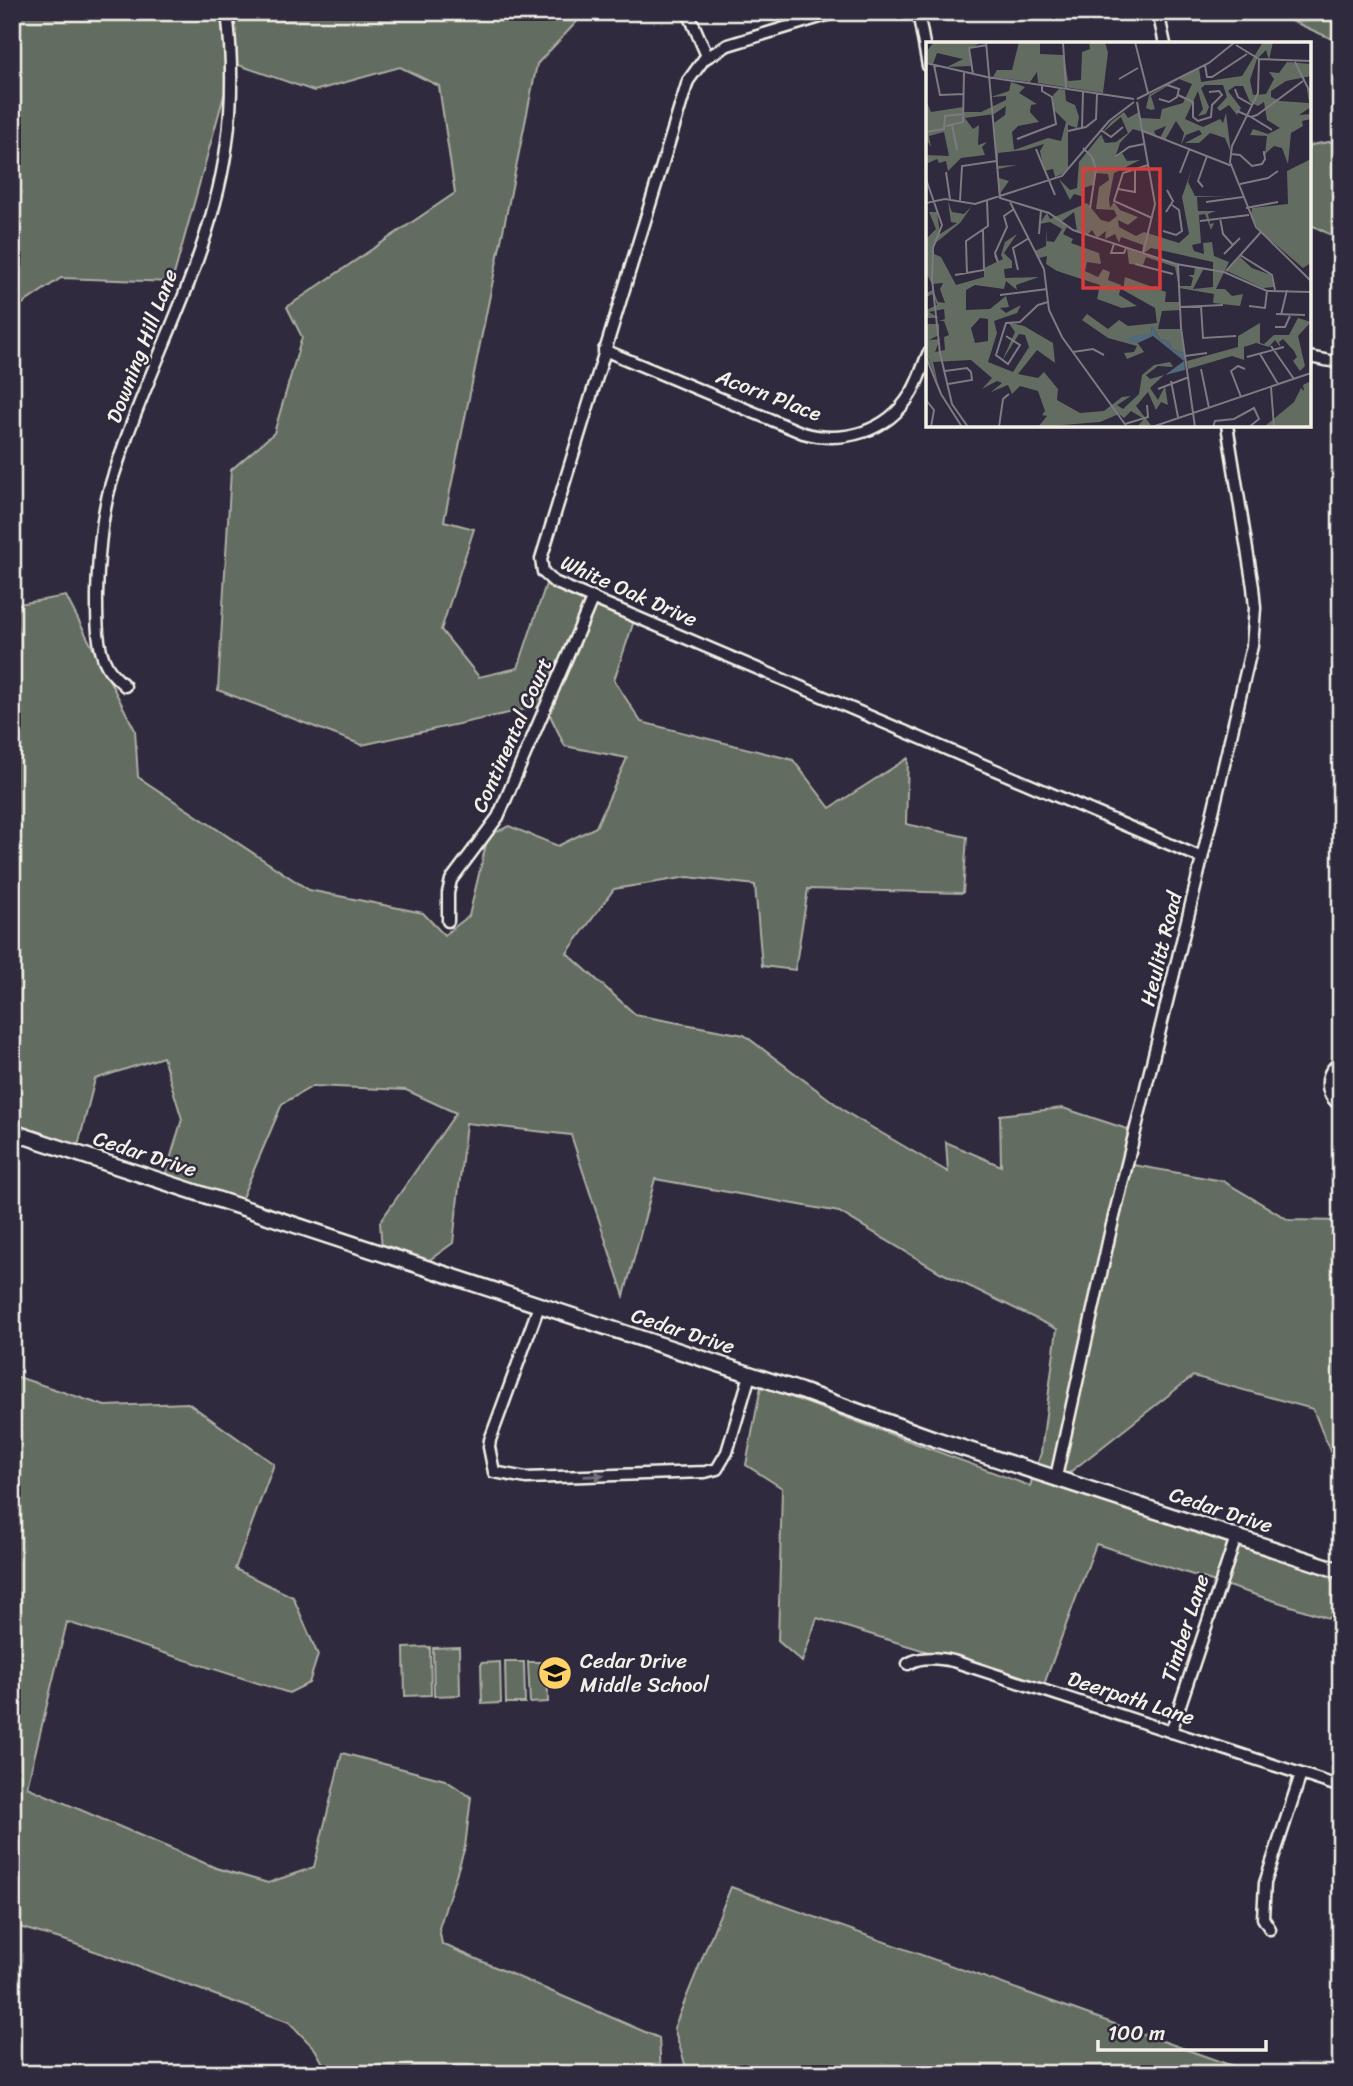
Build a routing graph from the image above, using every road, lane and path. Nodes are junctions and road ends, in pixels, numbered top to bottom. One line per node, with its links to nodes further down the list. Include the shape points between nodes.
1 (227, 12): 15 (street, Downing Hill Lane, via 232,90 215,206 128,433 103,521 97,606 100,642 108,669)
2 (688, 12): 8 (street)
3 (837, 12): 8 (street, via 728,45)
4 (918, 12): 7 (street)
5 (1158, 12): 6 (street)
6 (1165, 42)
7 (926, 55)
8 (707, 56): 9 (street, White Oak Drive, via 681,97)
9 (604, 350): 11 (street, Acorn Place, via 803,433 828,438 867,432 887,420 911,395); 14 (street, White Oak Drive, via 541,559 549,579)
10 (1311, 358): 12 (street)
11 (926, 359)
12 (1341, 363)
13 (1227, 427): 16 (street, Heulitt Road, via 1253,587 1254,625)
14 (593, 597): 16 (street, White Oak Drive); 17 (street, Continental Court, via 498,817 450,884)
15 (125, 686)
16 (1202, 858): 23 (street, Heulitt Road)
17 (448, 921)
18 (1341, 1062): 19 (street, via 1332,1069 1327,1087)
19 (1341, 1106)
20 (12, 1132): 21 (street, Cedar Drive)
21 (540, 1306): 22 (street, Cedar Drive); 22 (street, one-way to 22, via 489,1447 494,1472 526,1478 717,1469 727,1452)
22 (750, 1376): 23 (street, Cedar Drive)
23 (1056, 1477): 24 (street, Cedar Drive)
24 (1236, 1537): 25 (street, Cedar Drive); 27 (street, Timber Lane)
25 (1341, 1571)
26 (908, 1664): 27 (street, Deerpath Lane, via 929,1658 953,1661)
27 (1171, 1732): 28 (street, Deerpath Lane)
28 (1301, 1774): 29 (street, Deerpath Lane); 30 (street, via 1265,1883 1263,1918)
29 (1341, 1787)
30 (1270, 1929)

